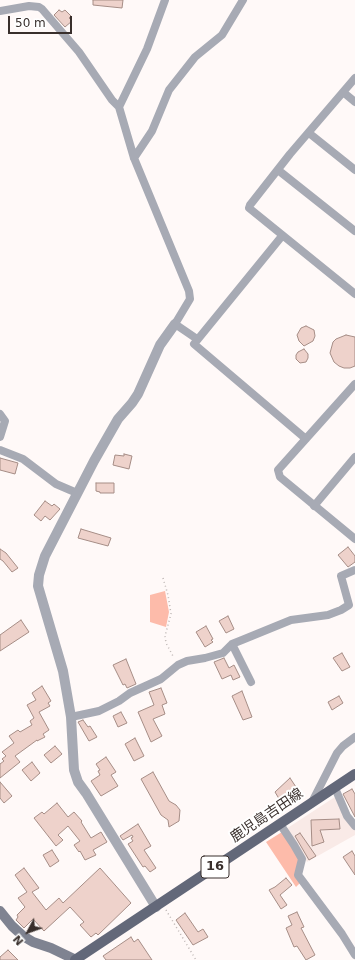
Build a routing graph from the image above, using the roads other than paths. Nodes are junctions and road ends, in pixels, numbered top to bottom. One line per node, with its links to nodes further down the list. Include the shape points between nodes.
1 (165, 0): 7 (street, via 147,49)
2 (243, 0): 9 (street, via 222,35 194,57 169,90 152,131)
3 (0, 11): 7 (street, via 29,6 39,7 79,52)
4 (355, 78): 5 (street)
5 (343, 92): 6 (street); 8 (street)
6 (355, 102)
7 (119, 107): 9 (street)
8 (309, 133): 10 (street); 11 (street)
9 (134, 158): 15 (street, via 189,291 190,299)
10 (278, 170): 12 (street); 13 (street, via 249,208)
11 (355, 170)
12 (355, 231)
13 (282, 236): 14 (street); 16 (street)
14 (355, 294)
15 (175, 324): 16 (street); 23 (street, via 160,345 138,394 118,419)
16 (197, 339): 20 (street, via 194,344)
17 (355, 384): 20 (street)
18 (0, 414): 19 (street, via 5,421)
19 (0, 437)
20 (306, 439): 24 (street, via 278,470 280,477)
21 (0, 450): 23 (street, via 23,459 56,484)
22 (355, 457): 24 (street)
23 (77, 493): 29 (street, via 45,556 38,586 63,671)
24 (314, 506): 25 (street)
25 (355, 538)
26 (355, 570): 27 (street, via 341,576 349,605 345,608 328,615 291,620)
27 (232, 644): 28 (street); 29 (street, via 223,653 178,665 161,679 99,711)
28 (251, 682)
29 (71, 717): 36 (street, via 73,763 78,782)
30 (355, 737): 33 (street, via 337,753)
31 (355, 774): 32 (main road, 鹿児島吉田線 / 16)
32 (335, 788): 33 (main road, 鹿児島吉田線 / 16); 35 (street, via 347,816)
33 (310, 804): 34 (main road, 鹿児島吉田線 / 16)
34 (280, 824): 36 (main road, 鹿児島吉田線 / 16); 38 (street, via 302,859 298,875)
35 (355, 826)
36 (159, 905): 39 (main road, 鹿児島吉田線 / 16)
37 (0, 910): 39 (main road, via 23,936)
38 (355, 955)
39 (75, 960)

